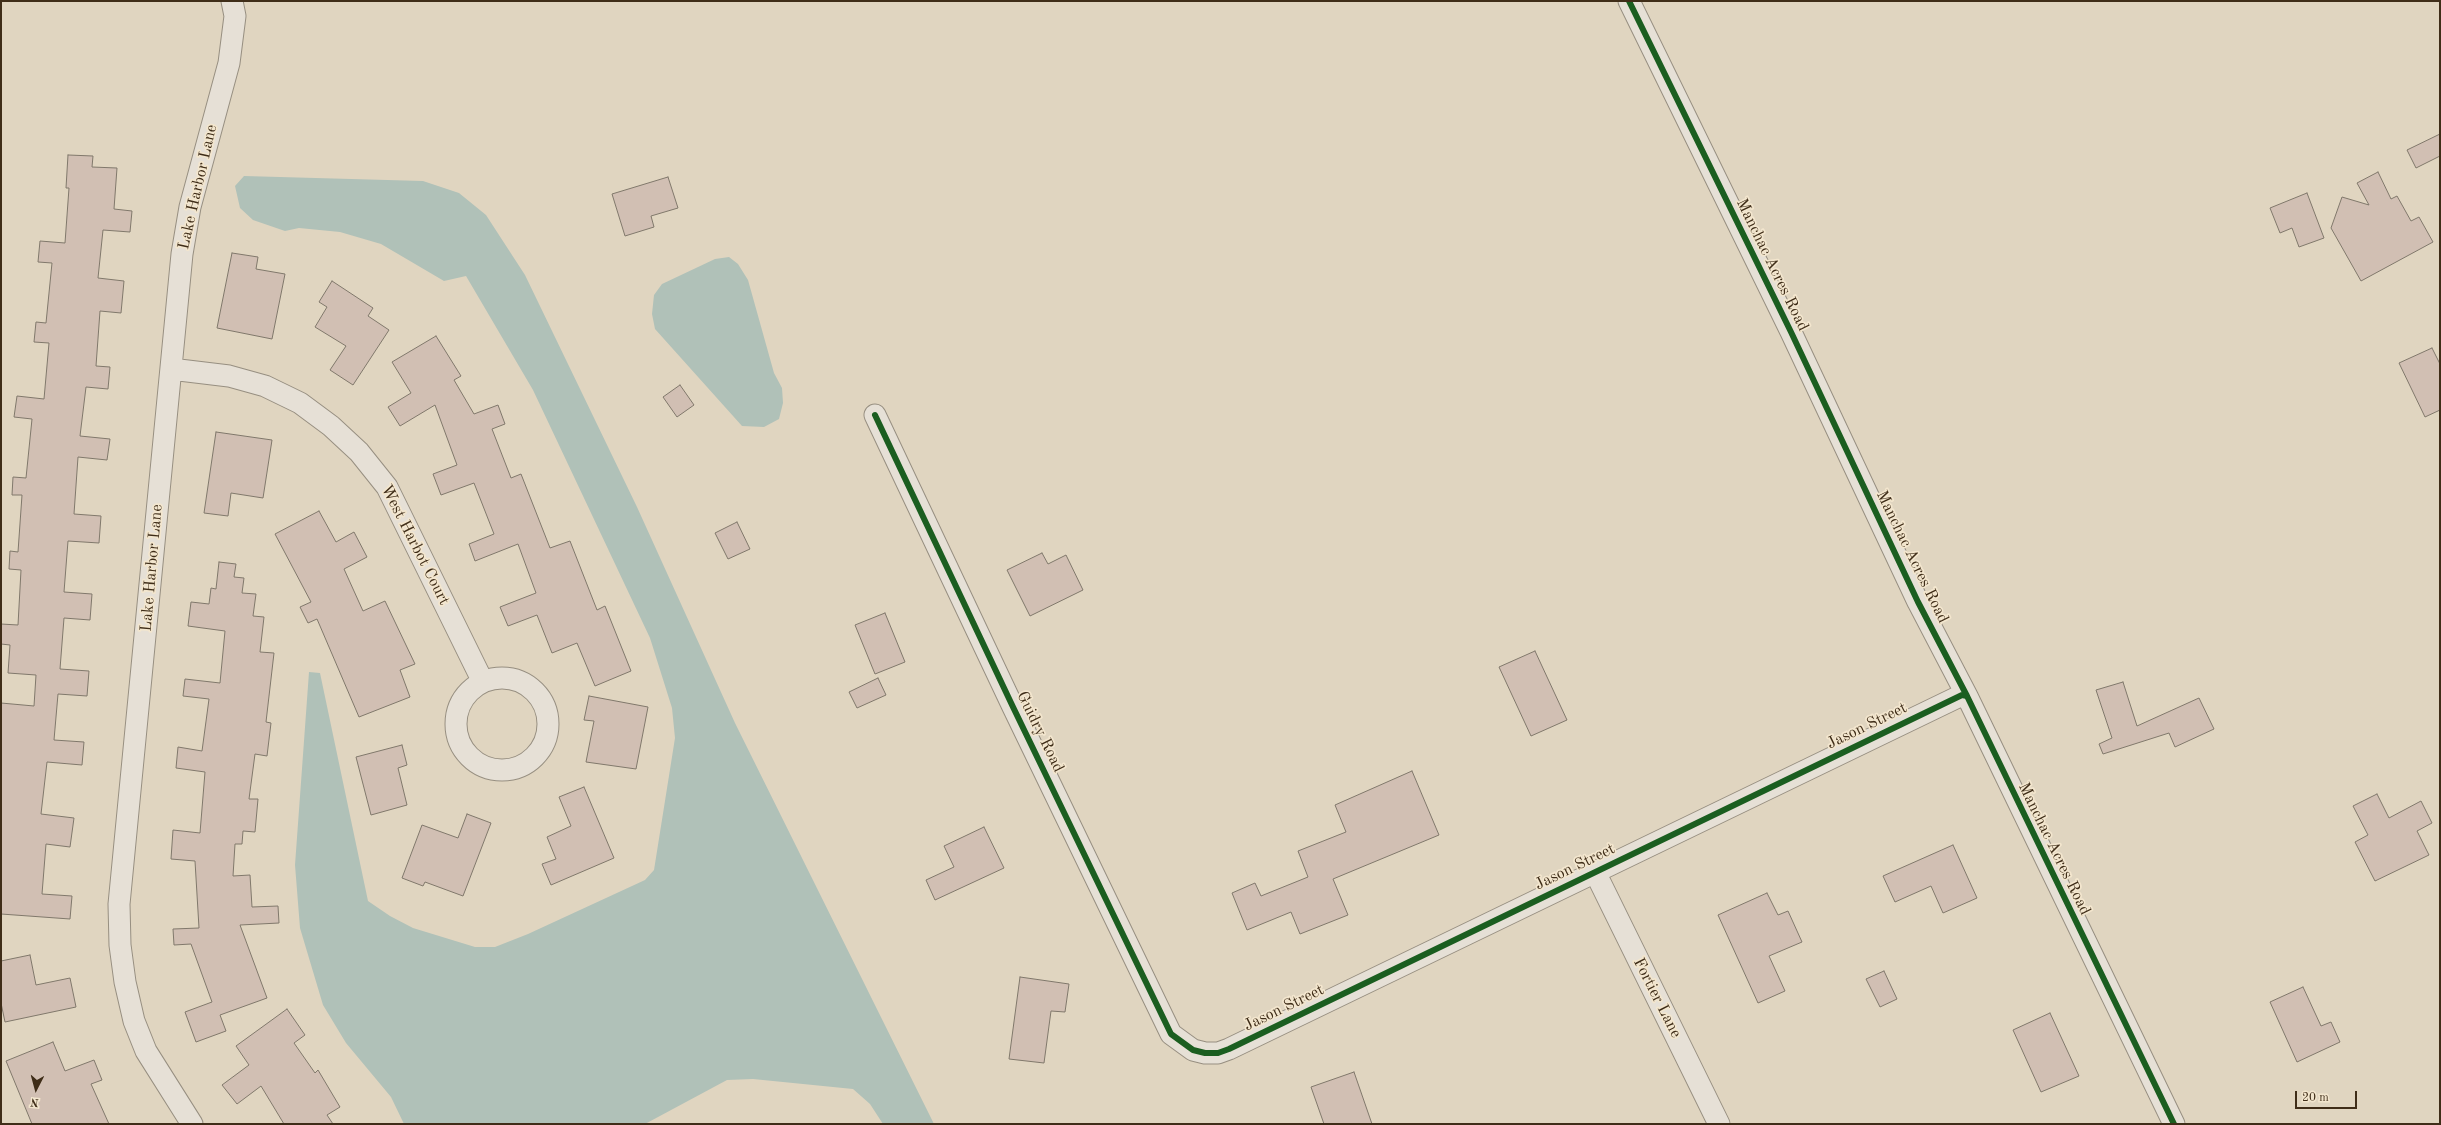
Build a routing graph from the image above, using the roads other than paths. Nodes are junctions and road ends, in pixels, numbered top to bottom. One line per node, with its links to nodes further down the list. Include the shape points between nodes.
1 (232, 1): 3 (street, Lake Harbor Lane, via 235,16 230,63 190,207 182,254)
2 (1629, 1): 6 (street, Manchac Acres Road, via 1918,602)
3 (171, 369): 5 (street, West Harbot Court, via 229,376 265,386 300,403 331,426 359,452 387,487); 9 (street, Lake Harbor Lane, via 120,904 120,945 124,982 134,1021 146,1051)
4 (875, 415): 8 (street, Guidry Road, via 1171,1034)
5 (483, 682): 5 (street, via 470,691 461,703 456,718 460,741 473,760 486,767 502,770 517,767 530,760 540,749 546,736 548,721 545,707 537,694 526,685 512,679 497,678)
6 (1967, 696): 7 (street, Jason Street, via 1954,699); 11 (street, Manchac Acres Road)
7 (1595, 872): 8 (street, Jason Street, via 1229,1049 1211,1053); 10 (street, Fortier Lane)
8 (1193, 1050)
9 (192, 1124)
10 (1719, 1124)
11 (2174, 1124)

